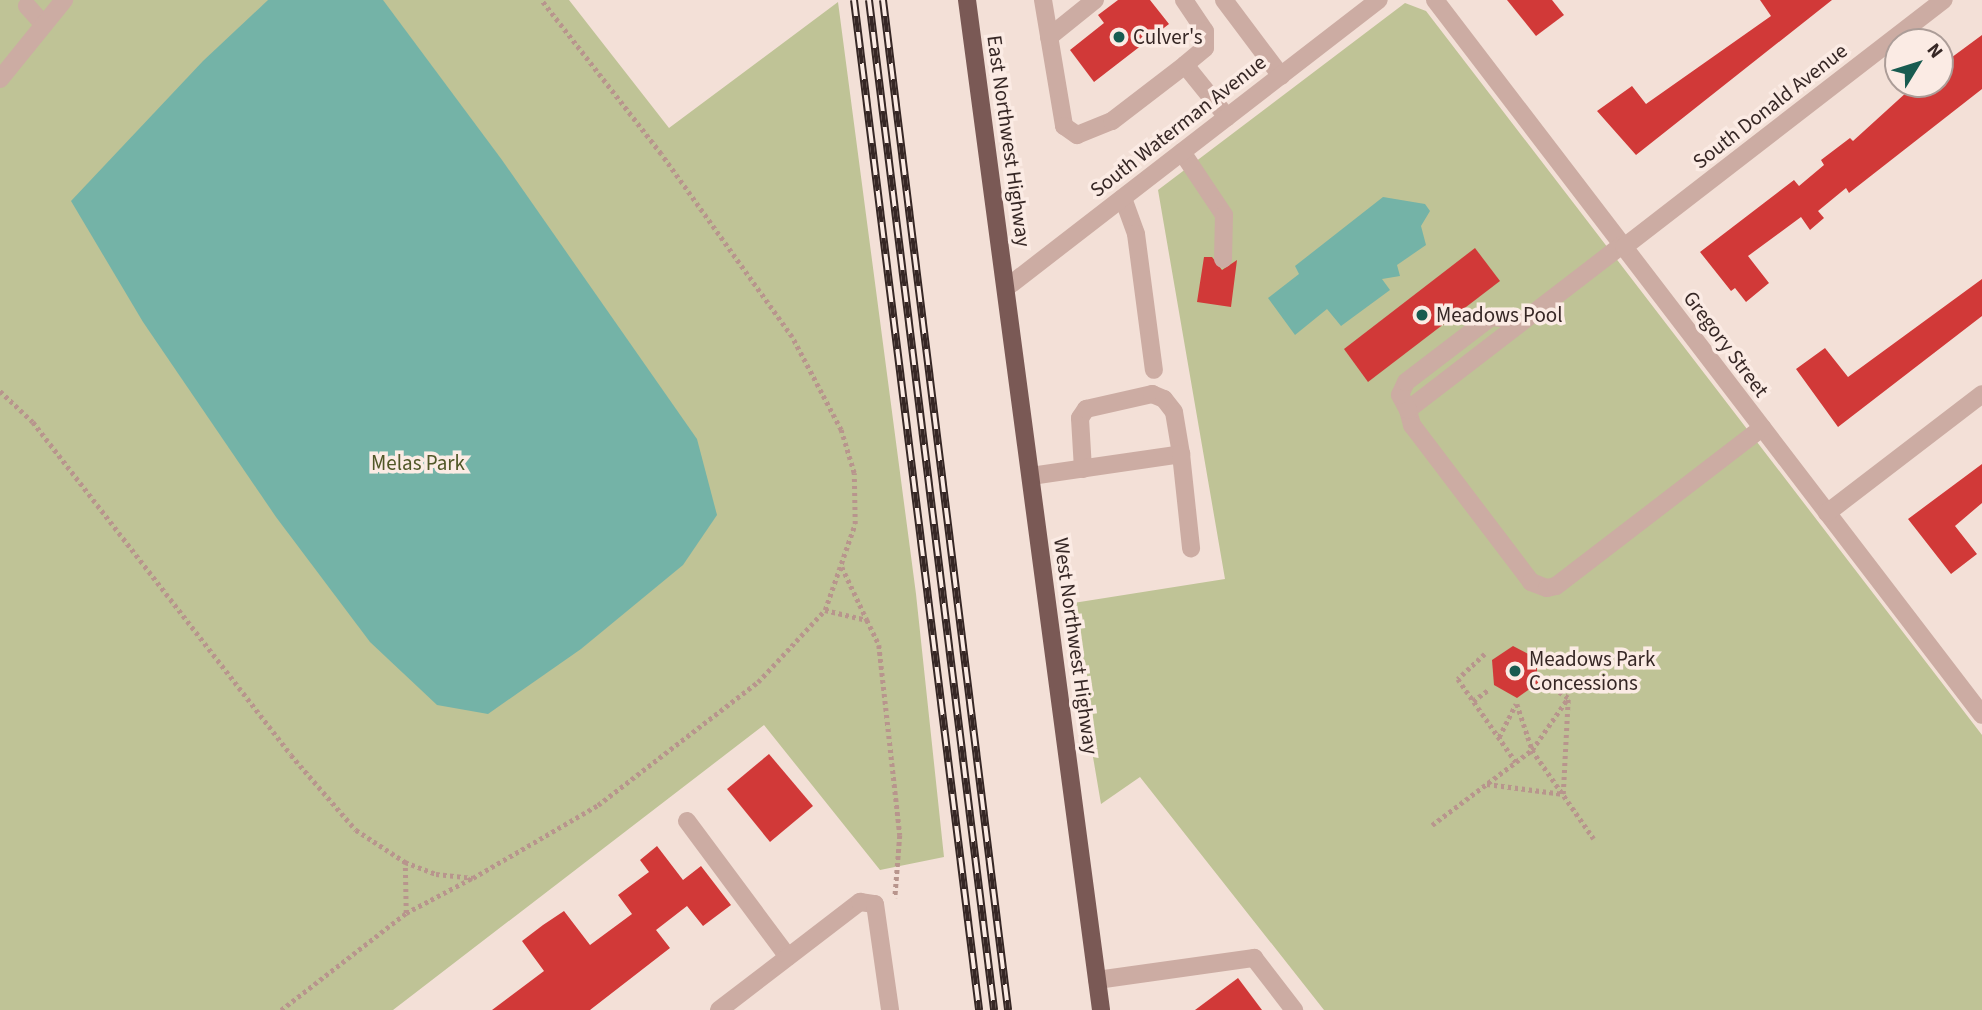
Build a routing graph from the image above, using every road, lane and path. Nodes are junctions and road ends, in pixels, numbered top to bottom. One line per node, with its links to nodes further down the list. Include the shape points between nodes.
1 (64, 0): 12 (street)
2 (541, 0): 32 (path, via 661,154 792,337 824,393 855,473 855,524)
3 (967, 0): 22 (main road, East Northwest Highway)
4 (1043, 0): 13 (street)
5 (1095, 0): 13 (street)
6 (1184, 0): 14 (street, via 1205,31 1205,48)
7 (1224, 0): 16 (street)
8 (1379, 0): 16 (street, South Waterman Avenue)
9 (1435, 0): 20 (street, Gregory Street)
10 (1944, 0): 20 (street, South Donald Avenue)
11 (27, 6): 12 (street)
12 (44, 25): 15 (street)
13 (1049, 37): 14 (street, via 1064,126 1077,135 1112,121)
14 (1185, 65): 17 (street)
15 (1, 74)
16 (1281, 76): 17 (street, South Waterman Avenue)
17 (1227, 117): 18 (street, South Waterman Avenue)
18 (1182, 152): 19 (street, South Waterman Avenue); 21 (street, via 1224,215)
19 (1123, 198): 22 (street, South Waterman Avenue); 23 (street, via 1136,234)
20 (1623, 246): 26 (street, Gregory Street); 26 (street, South Donald Avenue, via 1408,410 1412,425 1531,582 1548,588)
21 (1223, 259)
22 (1006, 288): 29 (main road, West Northwest Highway)
23 (1154, 370)
24 (0, 391): 49 (path, via 33,422 291,755 356,830)
25 (1982, 394): 30 (street)
26 (1762, 428): 30 (street, Gregory Street)
27 (1181, 454): 28 (street); 28 (street, via 1174,412 1164,399 1152,394 1087,409 1080,418); 31 (street)
28 (1083, 469): 29 (street)
29 (1031, 476): 54 (main road, West Northwest Highway)
30 (1828, 513): 40 (street, Gregory Street)
31 (1191, 548)
32 (842, 567): 33 (path); 34 (path)
33 (825, 610): 34 (path); 50 (path, via 758,682 598,805)
34 (867, 620): 51 (path, via 879,645 900,835)
35 (1485, 654): 39 (path, via 1458,680)
36 (1545, 683): 38 (path)
37 (1488, 690): 39 (path)
38 (1568, 698): 42 (path); 45 (path)
39 (1473, 701): 41 (path)
40 (1982, 715)
41 (1499, 737): 42 (path, via 1517,704); 43 (path)
42 (1532, 750): 43 (path); 45 (path)
43 (1516, 762): 44 (path)
44 (1487, 784): 45 (path); 47 (path)
45 (1563, 794): 48 (path)
46 (687, 821): 53 (street)
47 (1433, 825)
48 (1594, 839)
49 (405, 862): 50 (path, via 436,874); 52 (path)
50 (473, 878): 52 (path)
51 (896, 904)
52 (406, 913): 55 (path)
53 (788, 957): 56 (street); 57 (street, via 860,902 874,904)
54 (1097, 980): 58 (main road, West Northwest Highway); 59 (street, via 1254,958)
55 (281, 1010)
56 (719, 1010)
57 (890, 1010)
58 (1101, 1010)
59 (1294, 1010)

